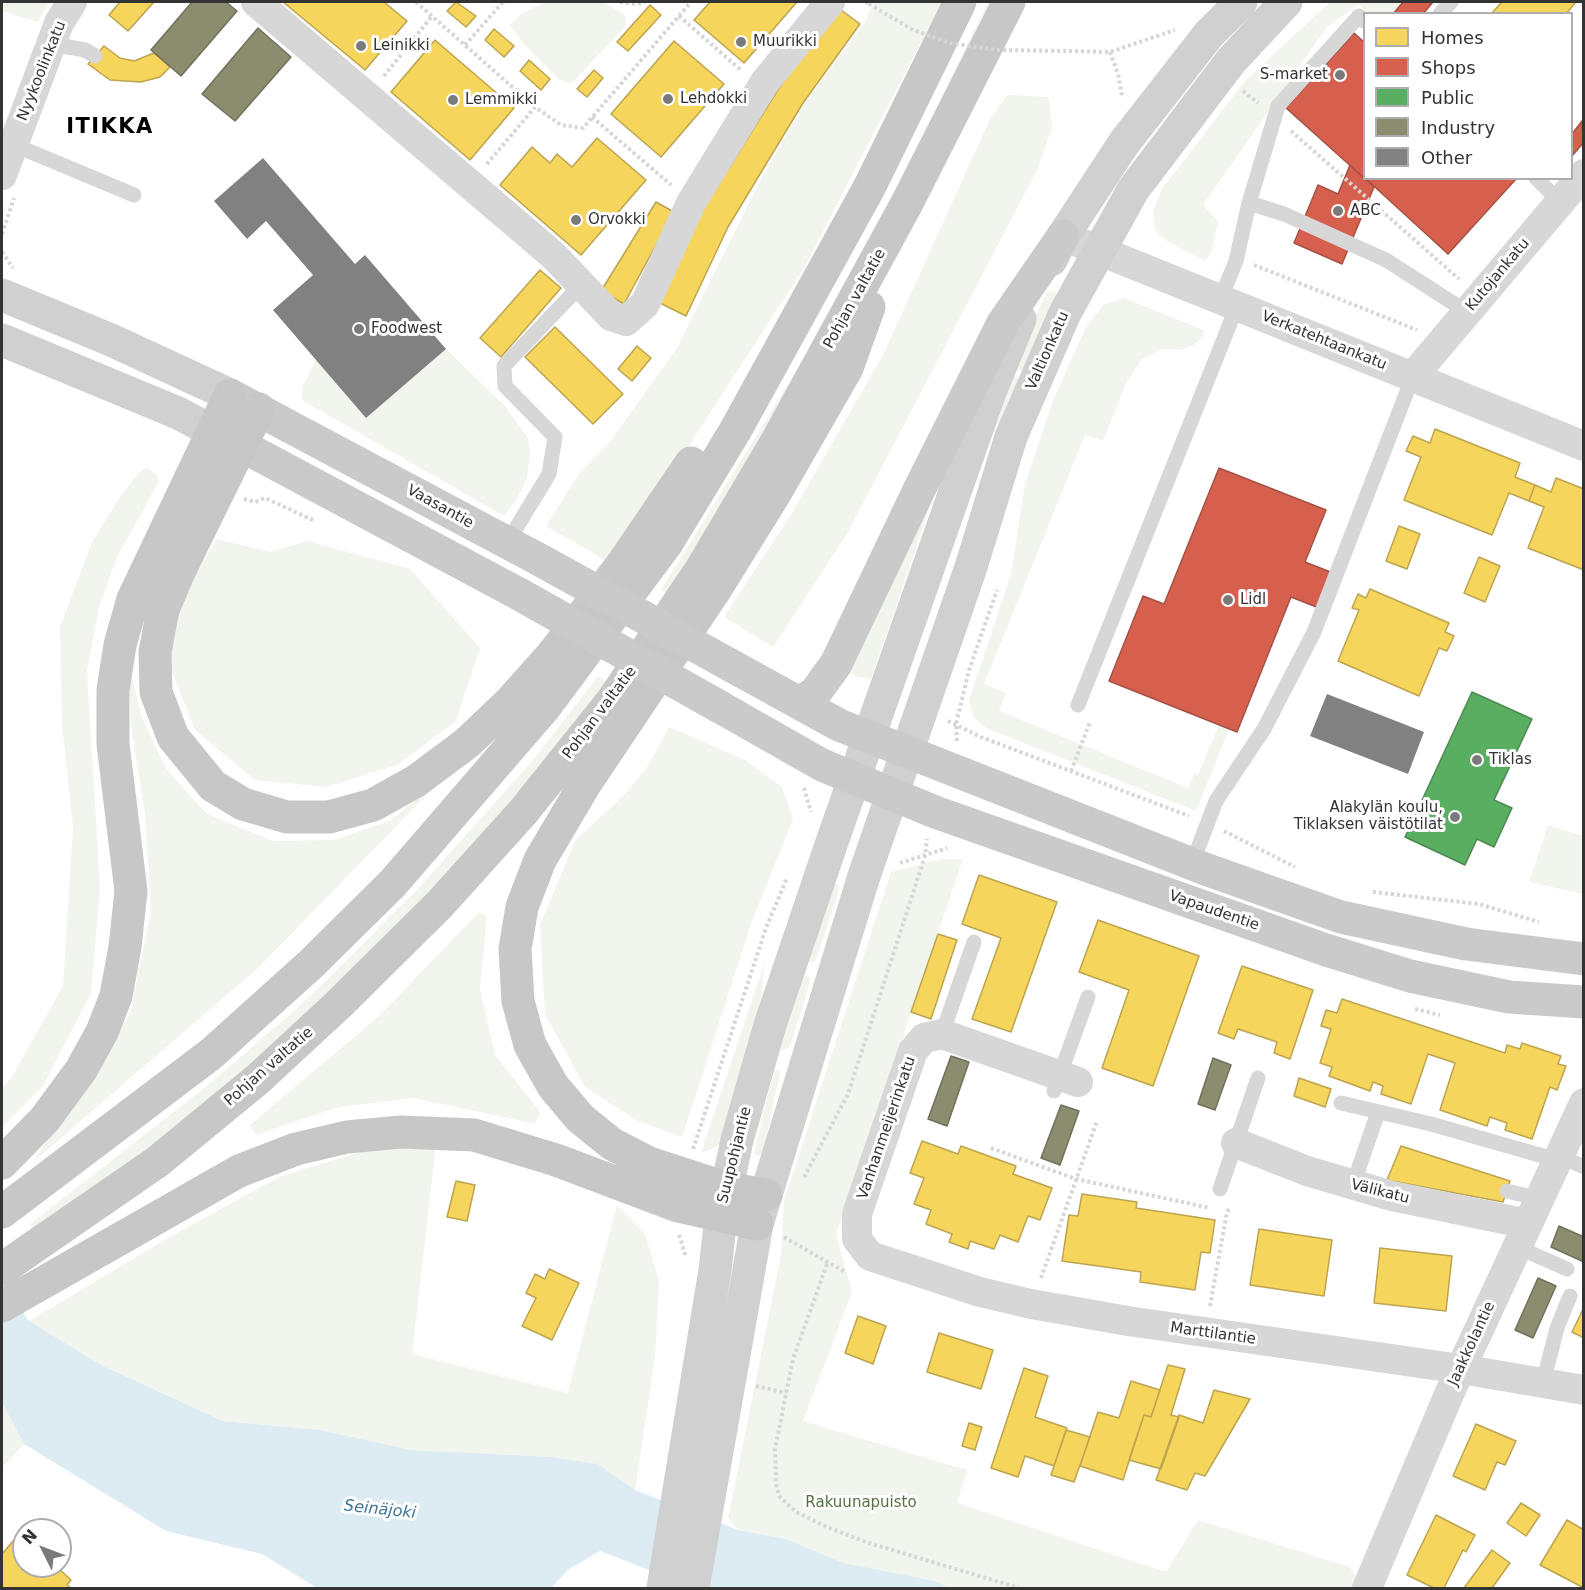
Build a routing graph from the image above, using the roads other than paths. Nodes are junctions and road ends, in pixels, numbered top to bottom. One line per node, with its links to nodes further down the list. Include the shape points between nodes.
1 (72, 2): 9 (street, Nyykoolinkatu)
2 (256, 2): 22 (street, via 471,183 553,255)
3 (830, 2): 22 (street, via 761,88 691,203 645,304 626,321 611,316)
4 (960, 2): 21 (highway, via 870,186)
5 (1009, 2): 16 (highway, Pohjan valtatie)
6 (1241, 2): 19 (main road, via 1209,34 1124,143)
7 (1286, 2): 20 (main road, Valtionkatu, via 1231,61 1187,117 1133,190)
8 (1363, 19): 18 (lane, via 1359,16 1278,106)
9 (51, 44): 10 (lane, via 85,50); 11 (street, Nyykoolinkatu)
10 (95, 56)
11 (12, 144): 13 (street, Nyykoolinkatu); 15 (lane)
12 (1584, 174): 17 (street, Kutojankatu)
13 (2, 175)
14 (1538, 180): 17 (lane)
15 (134, 195)
16 (907, 202): 56 (highway, via 847,368 716,590 585,784 540,860 522,907 515,949 518,1001 530,1045 553,1086 580,1118 612,1144); 61 (highway, Pohjan valtatie, via 777,441 702,568 612,701 523,812 440,904 258,1079 157,1162)
17 (1560, 202): 25 (street, Kutojankatu)
18 (1249, 203): 24 (lane); 25 (lane, via 1284,214 1386,260)
19 (1063, 236): 20 (street, Verkatehtaankatu); 33 (main road, via 1003,323 836,664 815,693); 35 (main road, via 1016,327 990,392)
20 (1098, 250): 24 (street, Verkatehtaankatu); 36 (main road, Valtionkatu, via 1065,313 1011,437)
21 (818, 278): 30 (highway, via 623,563 551,657 467,743 416,781 373,805 329,817 287,818 243,804 213,786 173,737 156,692 155,652 163,610 222,488); 57 (highway, via 735,431 667,543 544,707 457,810 352,924 211,1054)
22 (580, 286): 32 (lane, via 504,366 505,386 555,437 549,474)
23 (2, 295): 28 (main road, Vaasantie)
24 (1229, 303): 27 (street, Verkatehtaankatu); 34 (lane)
25 (1461, 307): 27 (street, Kutojankatu)
26 (2, 340): 30 (main road, via 178,413)
27 (1413, 376): 31 (street, Verkatehtaankatu); 39 (lane, via 1314,632 1264,729 1216,801)
28 (230, 395): 29 (main road, Vaasantie); 30 (highway)
29 (259, 409): 30 (highway); 32 (main road, Vaasantie)
30 (228, 438): 37 (main road, bridge, via 519,594 822,765); 52 (highway, via 133,599 120,645 113,690 113,744 130,891 116,996 81,1070 45,1119)
31 (1584, 446)
32 (507, 543): 33 (main road, Vaasantie, bridge)
33 (799, 703): 35 (main road, Vaasantie)
34 (1078, 705)
35 (870, 737): 36 (main road); 37 (main road, Suupohjantie)
36 (907, 752): 38 (main road, Suupohjantie); 39 (main road)
37 (854, 779): 38 (main road, Vapaudentie); 56 (main road, Suupohjantie, via 770,1025)
38 (892, 794): 43 (main road, Vapaudentie, via 935,813 1410,976 1509,997); 58 (main road, Suupohjantie)
39 (1192, 864): 41 (main road, via 1341,917 1456,942)
40 (974, 942): 44 (lane)
41 (1584, 959)
42 (1088, 997): 46 (lane)
43 (1584, 1002)
44 (942, 1034): 46 (street, via 985,1057); 60 (street, Vanhanmeijerinkatu, via 924,1038 913,1051 857,1215)
45 (1258, 1078): 50 (lane)
46 (1069, 1084)
47 (1341, 1103): 49 (lane)
48 (1584, 1103): 51 (street, Jaakkolantie)
49 (1378, 1112): 51 (lane); 53 (lane)
50 (1236, 1143): 53 (street, Välikatu); 54 (lane)
51 (1567, 1161): 59 (street, Jaakkolantie)
52 (2, 1163)
53 (1353, 1185): 59 (street, Välikatu)
54 (1220, 1190)
55 (1507, 1191): 59 (lane)
56 (723, 1202): 58 (highway); 64 (highway, via 664,1202 556,1160 474,1135 401,1132 327,1142 239,1170); 68 (main road, Suupohjantie)
57 (12, 1205)
58 (761, 1210): 68 (main road, Suupohjantie)
59 (1528, 1223): 62 (lane); 65 (street, Jaakkolantie)
60 (857, 1239): 65 (street, Marttilantie, via 870,1256 980,1292 1031,1304)
61 (2, 1269)
62 (1567, 1269)
63 (1570, 1296): 66 (lane)
64 (2, 1306)
65 (1461, 1369): 66 (street, Marttilantie); 71 (street, Jaakkolantie)
66 (1543, 1383): 67 (street, Marttilantie)
67 (1584, 1390)
68 (700, 1458): 69 (main road, Suupohjantie); 70 (main road, Suupohjantie)
69 (663, 1588)
70 (693, 1588)
71 (1367, 1588)

